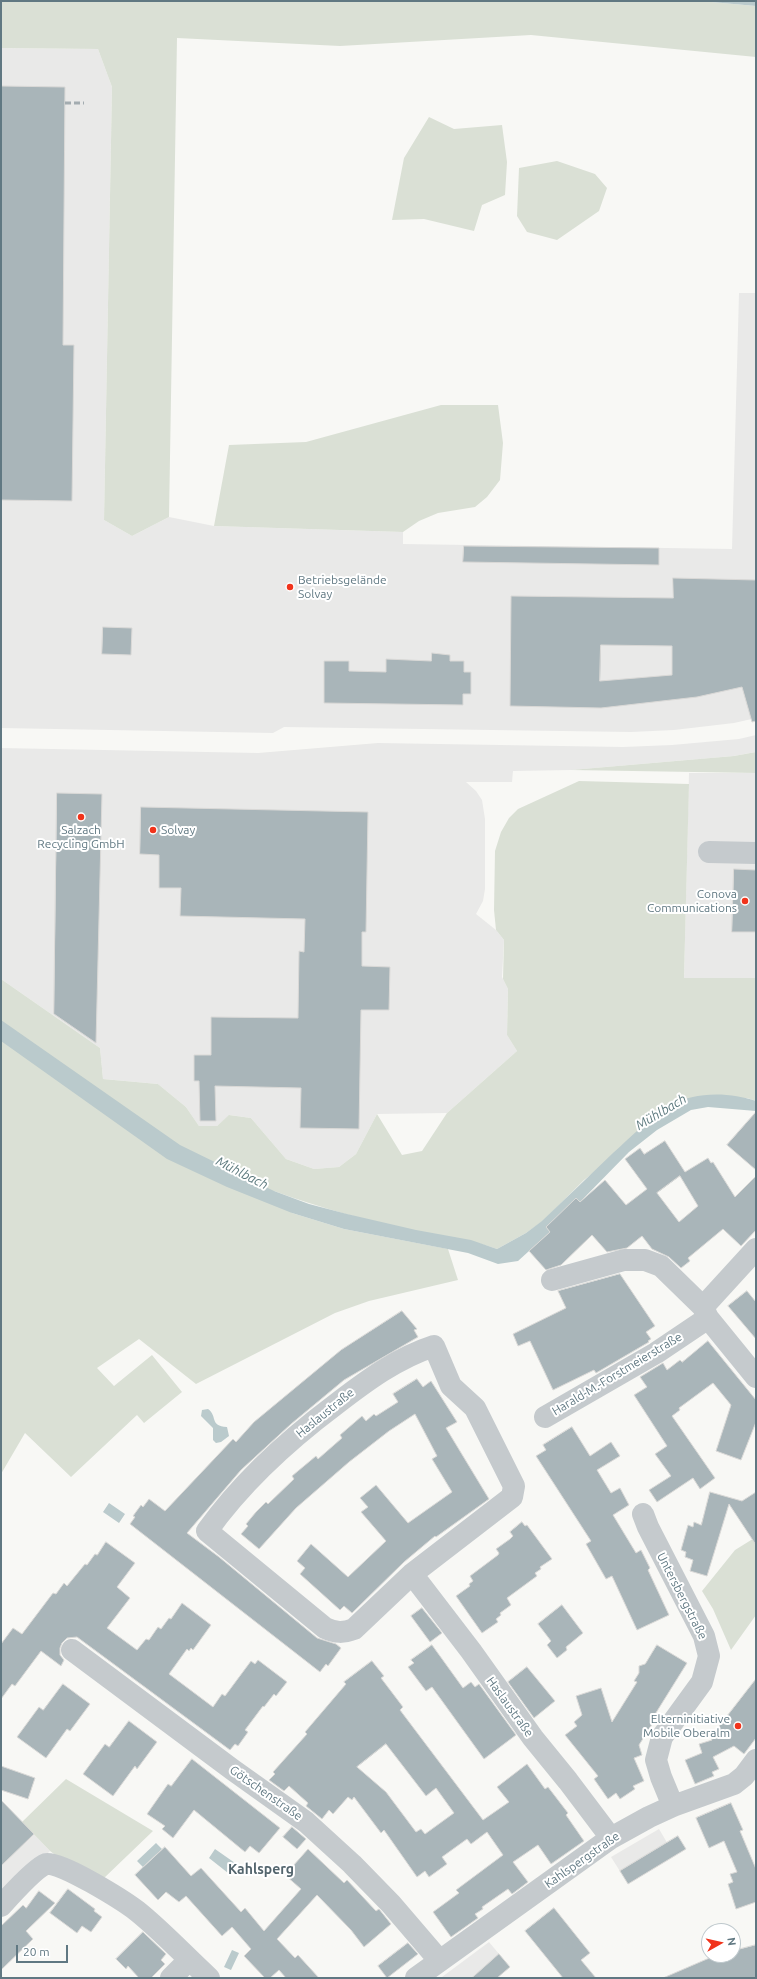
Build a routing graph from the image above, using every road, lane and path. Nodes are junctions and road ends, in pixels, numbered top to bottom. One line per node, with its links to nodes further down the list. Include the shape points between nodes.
1 (709, 852): 2 (street)
2 (756, 853)
3 (756, 1249): 5 (street, Harald-M.-Forstmeierstraße)
4 (552, 1280): 5 (street, via 624,1260 645,1260 662,1266)
5 (706, 1312): 6 (street); 7 (street, Harald-M.-Forstmeierstraße, via 656,1353)
6 (756, 1377)
7 (545, 1417)
8 (643, 1514): 12 (street, Untersbergstraße, via 704,1636 709,1656 702,1682 662,1737 656,1760)
9 (412, 1574): 9 (street, Haslaustraße, via 512,1497 514,1486 475,1408 451,1386 434,1346 413,1353 364,1382 305,1428 227,1503 207,1531 325,1628 335,1632 354,1629); 13 (street, Haslaustraße, via 533,1738)
10 (72, 1650): 16 (street, Götschenstraße, via 306,1822 391,1904)
11 (756, 1760): 12 (street, Kahlspergstraße, via 734,1784)
12 (673, 1806): 13 (street, Kahlspergstraße)
13 (611, 1838): 16 (street, Kahlspergstraße)
14 (1, 1906): 15 (street, via 45,1864 51,1864 70,1870 137,1911)
15 (189, 1960): 17 (street); 18 (street)
16 (439, 1960): 19 (street, Kahlspergstraße)
17 (171, 1978)
18 (208, 1978)
19 (416, 1978)

